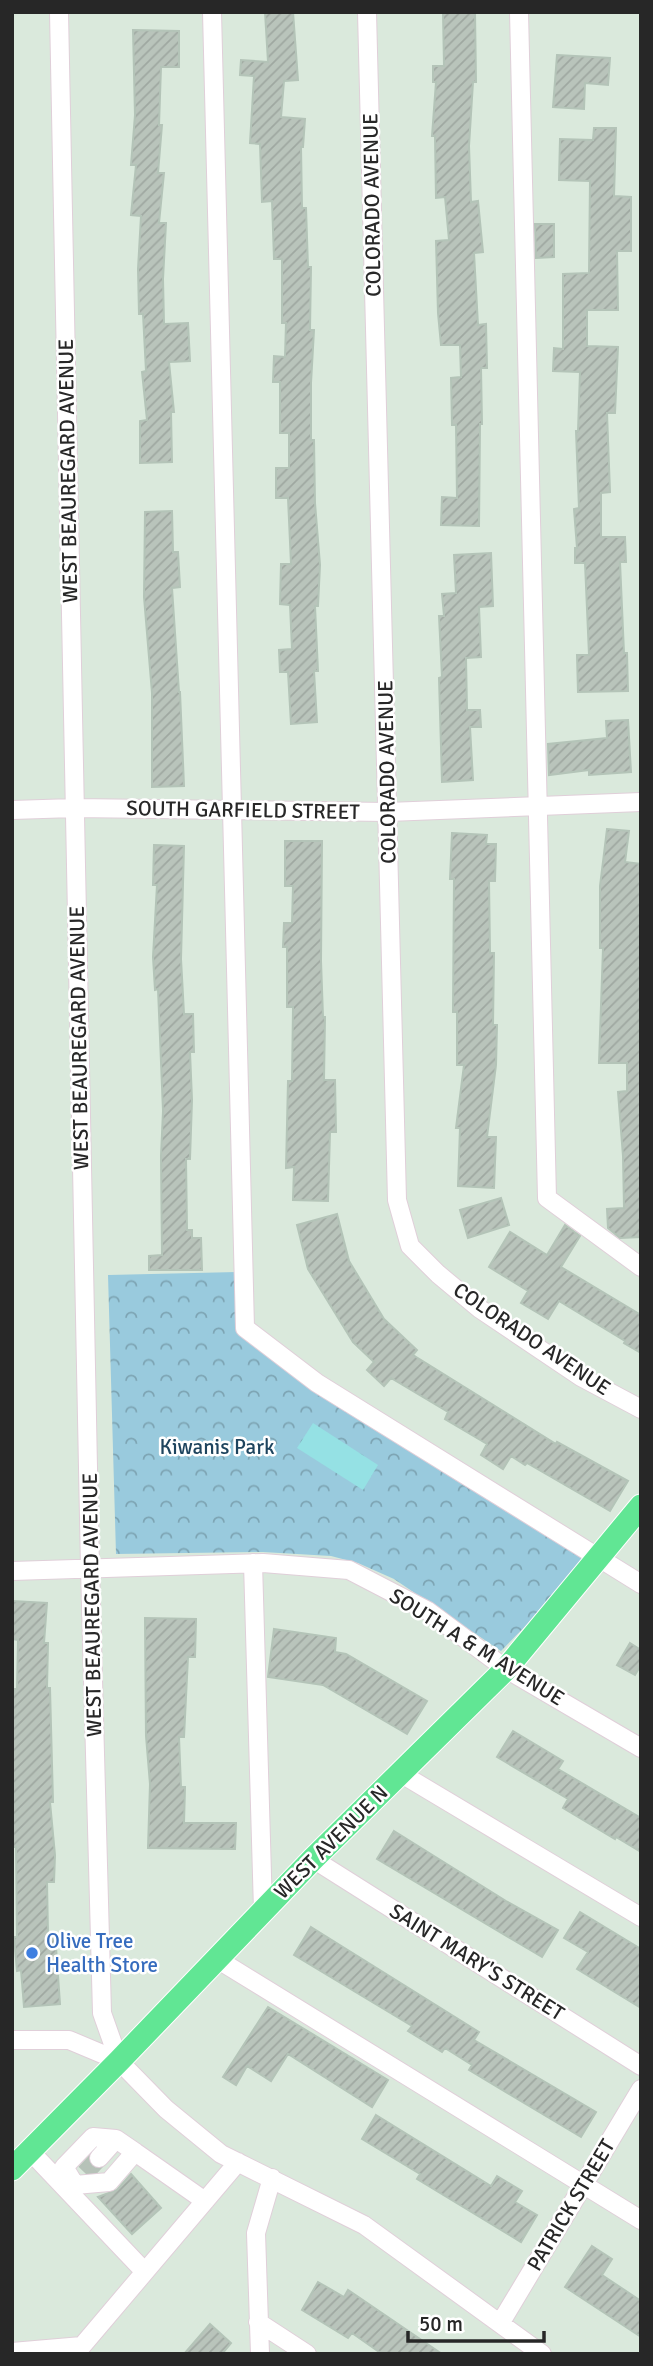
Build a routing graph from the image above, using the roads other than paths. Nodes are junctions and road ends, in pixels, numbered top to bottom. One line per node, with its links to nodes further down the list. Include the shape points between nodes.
1 (59, 12): 7 (street, WEST BEAUREGARD AVENUE)
2 (212, 12): 9 (street)
3 (367, 12): 10 (street, COLORADO AVENUE)
4 (519, 12): 6 (street)
5 (641, 802): 6 (street, SOUTH GARFIELD STREET)
6 (538, 806): 10 (street, SOUTH GARFIELD STREET); 11 (street, via 547,1198)
7 (74, 808): 8 (street, SOUTH GARFIELD STREET); 9 (street, SOUTH GARFIELD STREET); 16 (street, WEST BEAUREGARD AVENUE)
8 (12, 810)
9 (232, 810): 10 (street, SOUTH GARFIELD STREET); 14 (street, via 245,1328 317,1383)
10 (388, 812): 12 (street, COLORADO AVENUE, via 397,1200 410,1246 480,1309 581,1377)
11 (641, 1267)
12 (641, 1409)
13 (641, 1506): 14 (main road, WEST AVENUE N)
14 (598, 1558): 18 (street); 19 (main road, WEST AVENUE N)
15 (253, 1563): 16 (street, SOUTH A & M AVENUE); 19 (street, SOUTH A & M AVENUE, via 349,1570 428,1611); 23 (street)
16 (90, 1568): 17 (street, SOUTH A & M AVENUE); 27 (street, WEST BEAUREGARD AVENUE, via 102,2013)
17 (12, 1571)
18 (641, 1584)
19 (506, 1669): 20 (street, SOUTH A & M AVENUE); 21 (main road, WEST AVENUE N)
20 (641, 1748)
21 (400, 1773): 22 (main road, WEST AVENUE N); 24 (street)
22 (313, 1859): 23 (main road, WEST AVENUE N); 28 (street, SAINT MARY'S STREET)
23 (263, 1910): 25 (main road, WEST AVENUE N)
24 (641, 1917)
25 (216, 1959): 27 (main road, WEST AVENUE N); 38 (street)
26 (12, 2040): 27 (street, via 69,2040)
27 (119, 2061): 31 (main road, WEST AVENUE N); 34 (street, via 166,2109 221,2154)
28 (641, 2066)
29 (641, 2089): 38 (street, PATRICK STREET)
30 (116, 2139): 32 (street); 33 (street); 37 (street, via 93,2137 64,2167)
31 (30, 2151): 35 (main road, WEST AVENUE N); 37 (street)
32 (135, 2152): 37 (street, via 109,2182); 39 (street)
33 (99, 2158)
34 (238, 2162): 36 (street); 39 (street)
35 (12, 2169)
36 (271, 2178): 42 (street, via 256,2233); 43 (street, via 364,2225)
37 (76, 2183): 41 (street)
38 (583, 2185): 40 (street); 43 (street, PATRICK STREET)
39 (205, 2201): 41 (street)
40 (641, 2220)
41 (144, 2270): 44 (street)
42 (258, 2322): 46 (street); 47 (street)
43 (501, 2322): 48 (street)
44 (82, 2350): 45 (street)
45 (12, 2352)
46 (260, 2354)
47 (307, 2354)
48 (542, 2354)

